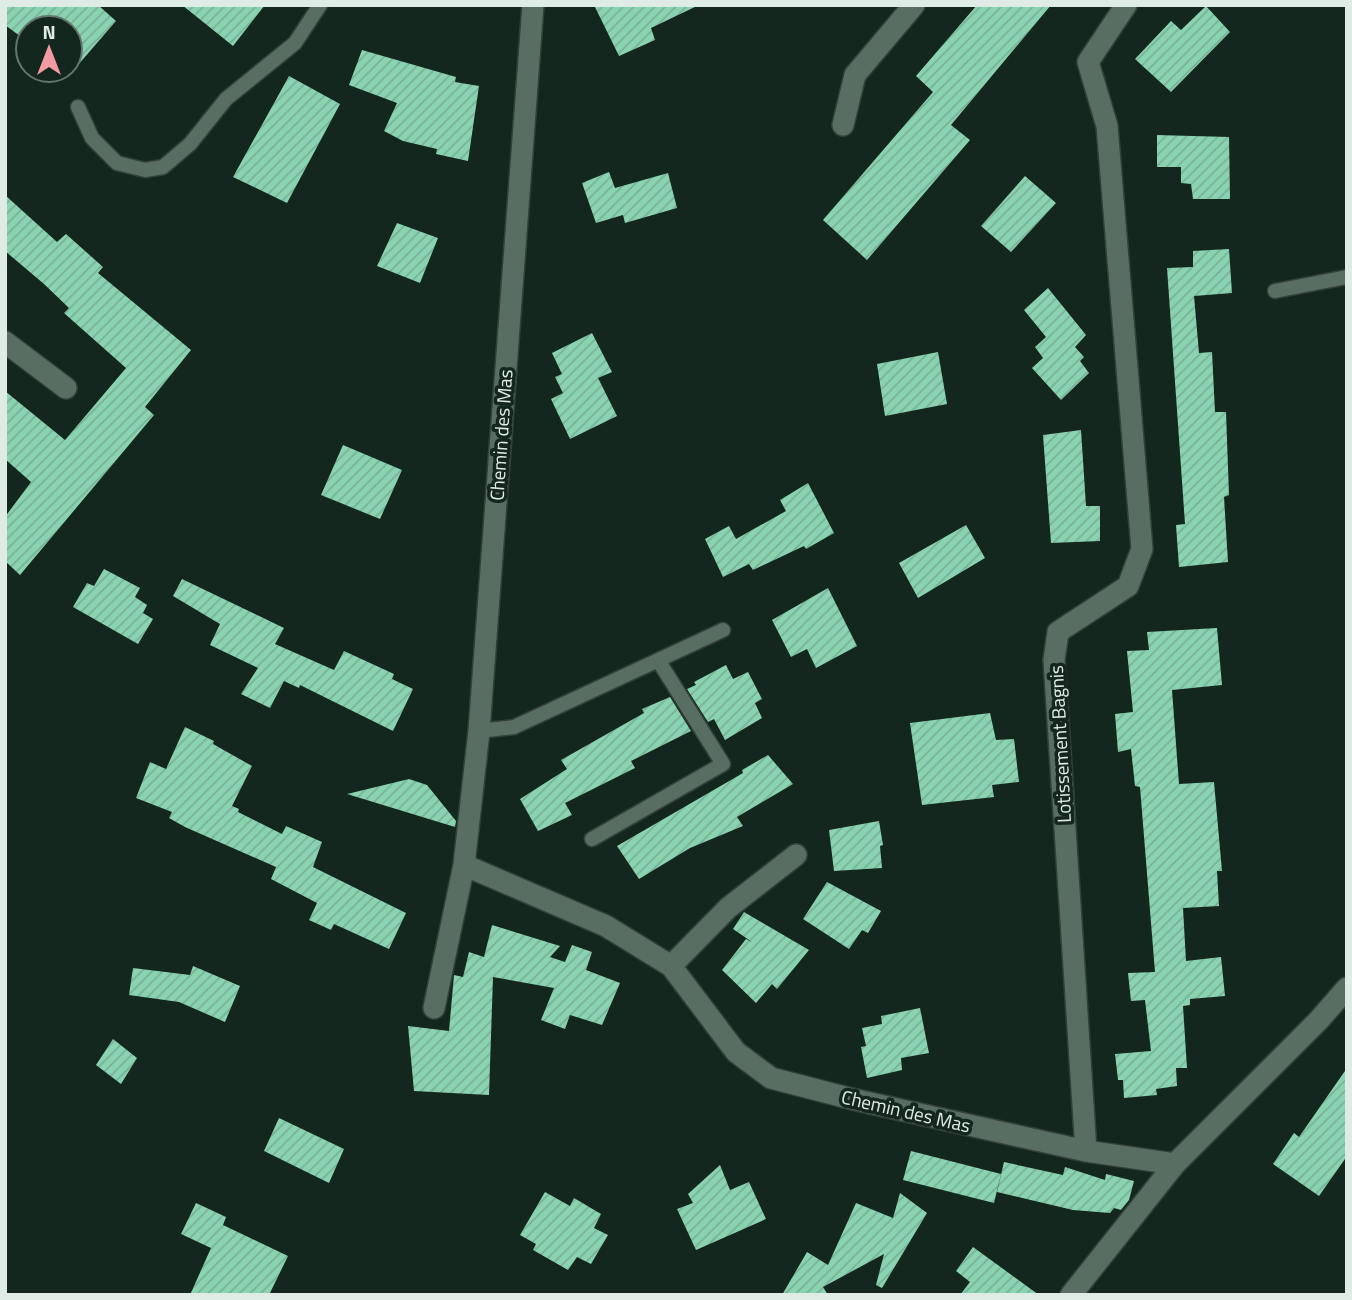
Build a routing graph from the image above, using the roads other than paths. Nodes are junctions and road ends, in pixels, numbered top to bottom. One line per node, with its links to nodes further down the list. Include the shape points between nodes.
1 (320, 5): 5 (lane, via 295,43 226,99 190,144 163,167 145,170 117,163 92,138)
2 (533, 5): 13 (street, Chemin des Mas)
3 (914, 5): 6 (street, via 856,75)
4 (1126, 5): 20 (street, Lotissement Bagnis, via 1088,62 1107,125 1142,549 1128,586 1058,632 1054,660)
5 (78, 107)
6 (844, 125)
7 (1347, 277): 8 (lane)
8 (1275, 291)
9 (5, 342): 10 (street)
10 (66, 388)
11 (723, 631): 12 (lane)
12 (658, 660): 13 (lane, via 514,727); 14 (lane, via 723,764)
13 (479, 731): 16 (street, Chemin des Mas)
14 (592, 839)
15 (796, 855): 17 (street, via 728,908)
16 (464, 865): 17 (street, Chemin des Mas, via 606,926); 19 (street, Chemin des Mas)
17 (671, 966): 20 (street, Chemin des Mas, via 736,1052 771,1078)
18 (1347, 988): 21 (street)
19 (434, 1007)
20 (1086, 1152): 21 (street, Chemin des Mas)
21 (1175, 1164): 22 (street)
22 (1071, 1295)

